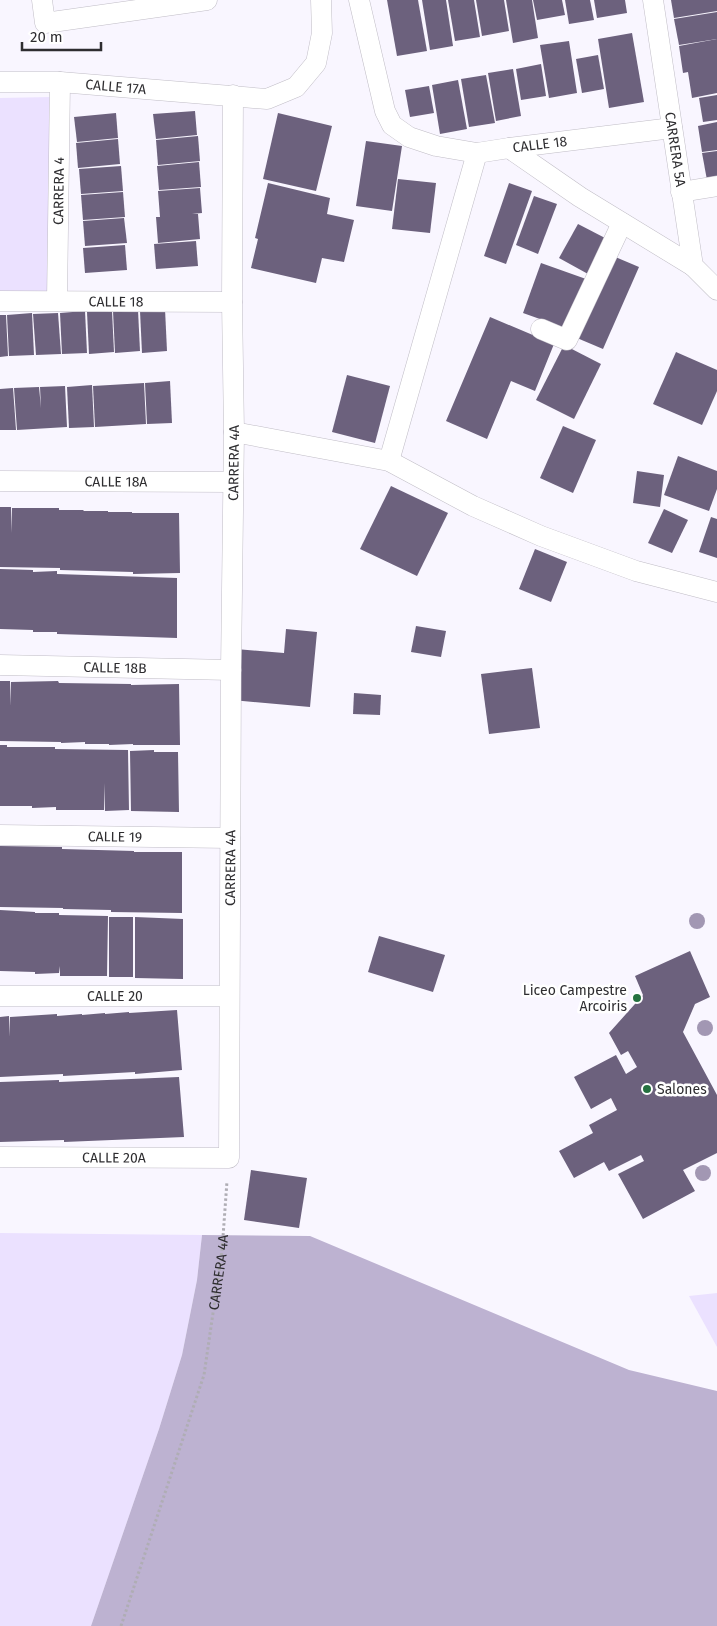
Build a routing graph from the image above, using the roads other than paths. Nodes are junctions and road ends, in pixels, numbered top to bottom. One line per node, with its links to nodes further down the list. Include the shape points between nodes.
1 (42, 0): 2 (street, via 45,23)
2 (208, 0)
3 (321, 0): 8 (street, CALLE 17A, via 322,33 316,63 296,87 267,99)
4 (359, 0): 11 (street, CALLE 18, via 385,111 392,124 409,137)
5 (654, 0): 9 (street, CARRERA 5A)
6 (0, 82): 7 (street, CALLE 17A)
7 (60, 82): 8 (street, CALLE 17A); 18 (street, CARRERA 4)
8 (233, 95): 19 (street, CARRERA 4A)
9 (672, 128): 10 (street, CALLE 18); 13 (street, CARRERA 5A)
10 (509, 148): 11 (street, CALLE 18); 14 (street)
11 (476, 153): 22 (street)
12 (717, 186): 13 (street)
13 (681, 192): 15 (street, CARRERA 5A)
14 (622, 223): 15 (street); 20 (street, via 567,340)
15 (693, 266): 16 (street)
16 (717, 290)
17 (0, 301): 18 (street, CALLE 18)
18 (57, 301): 19 (street, CALLE 18)
19 (232, 302): 21 (street, CARRERA 4A)
20 (541, 329)
21 (234, 432): 22 (street); 24 (street, CARRERA 4A)
22 (389, 461): 25 (street, via 473,506 541,536 636,570)
23 (0, 480): 24 (street, CALLE 18A)
24 (233, 482): 27 (street, CARRERA 4A)
25 (717, 592)
26 (0, 665): 27 (street, CALLE 18B)
27 (231, 670): 29 (street, CARRERA 4A)
28 (0, 835): 29 (street, CALLE 19)
29 (230, 838): 31 (street, CARRERA 4A)
30 (0, 996): 31 (street, CALLE 20)
31 (229, 996): 33 (street, CARRERA 4A)
32 (0, 1157): 33 (street, CALLE 20A)
33 (229, 1158)

